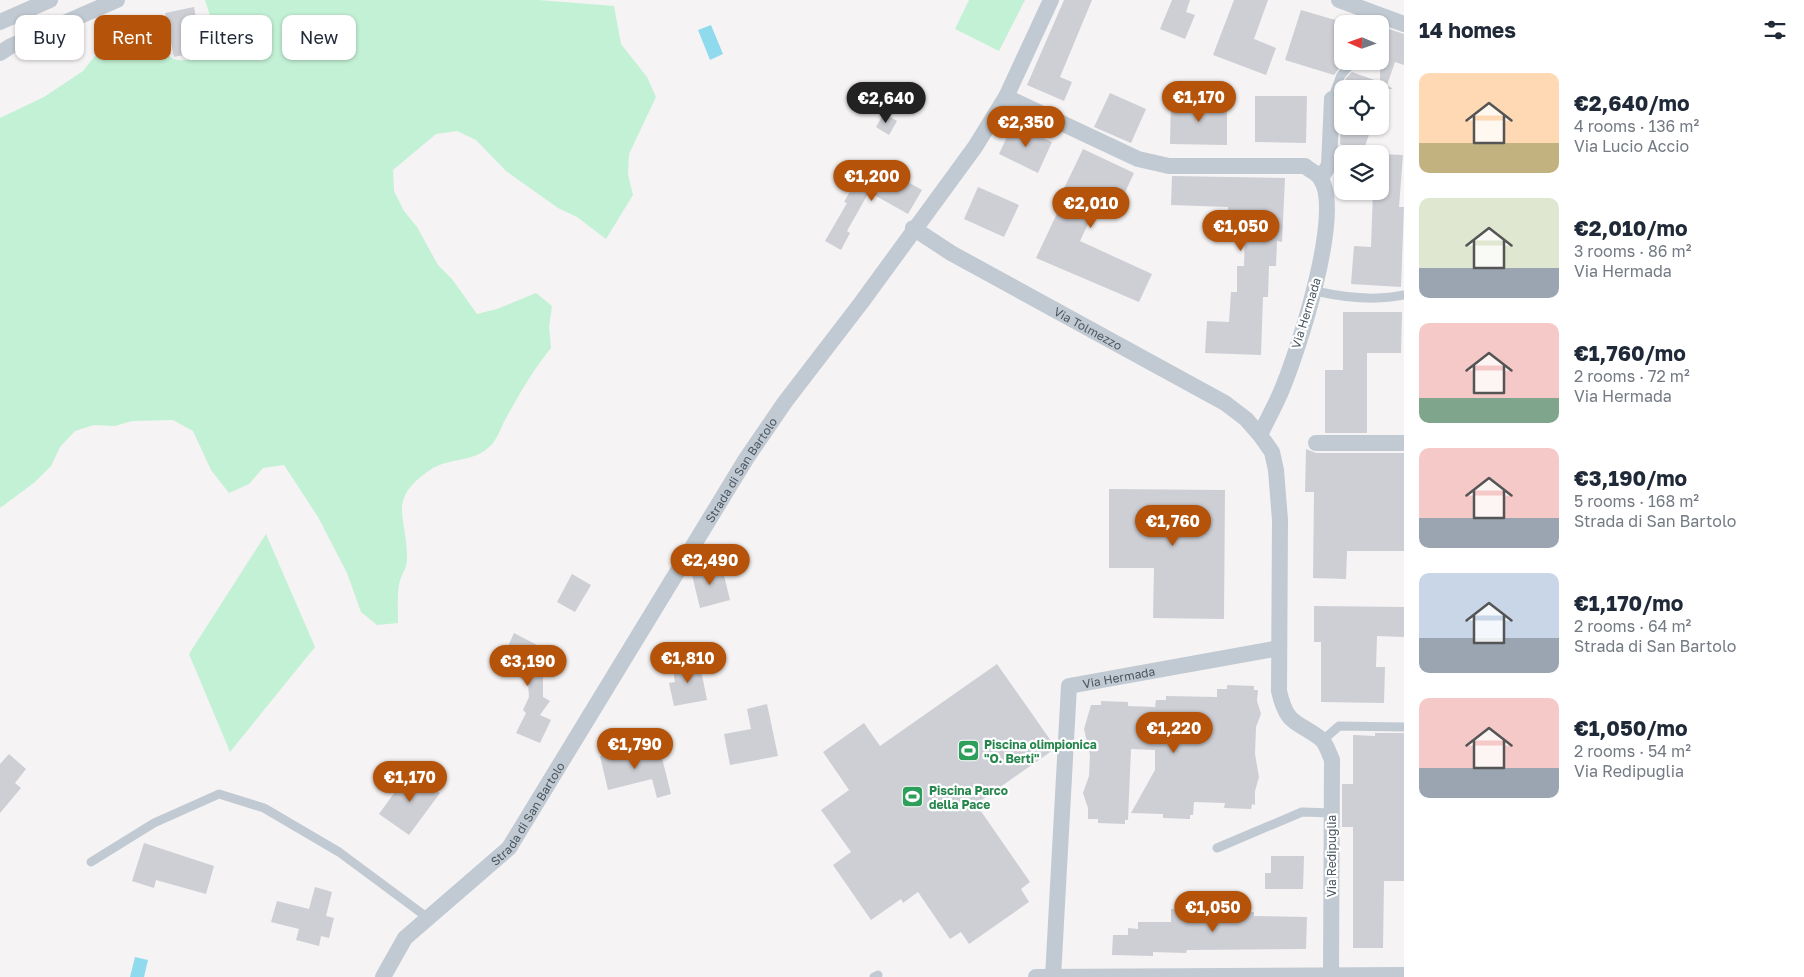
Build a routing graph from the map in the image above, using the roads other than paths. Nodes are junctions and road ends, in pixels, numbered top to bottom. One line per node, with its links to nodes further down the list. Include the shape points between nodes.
1 (50, 0): 6 (street)
2 (117, 0): 9 (street)
3 (1051, 0): 11 (street, Strada di San Bartolo)
4 (1339, 0): 5 (street)
5 (1367, 15)
6 (0, 22)
7 (1389, 22): 8 (street)
8 (1404, 24)
9 (0, 53)
10 (1346, 70): 12 (lane)
11 (1006, 97): 13 (street, via 1138,159 1170,166 1305,166); 14 (street, Strada di San Bartolo, via 975,147)
12 (1332, 100): 13 (street, via 1329,165)
13 (1321, 178): 15 (street, Via Hermada, via 1326,198 1326,232)
14 (913, 228): 17 (street, Via Tolmezzo, via 951,253 1225,403); 26 (street, Strada di San Bartolo, via 746,459 509,848)
15 (1315, 290): 16 (lane, via 1334,295); 17 (street, Via Hermada, via 1280,394)
16 (1404, 295)
17 (1260, 435): 20 (street, via 1272,452 1279,492)
18 (1316, 443): 19 (street)
19 (1404, 443)
20 (1279, 648): 22 (street, via 1279,691 1285,712 1290,720); 31 (street, Via Hermada, via 1069,686)
21 (1404, 727): 22 (lane, via 1339,726)
22 (1323, 740): 23 (street, Via Redipuglia, via 1332,760)
23 (1332, 813): 24 (lane, via 1302,812); 27 (street, Via Redipuglia)
24 (1217, 848)
25 (90, 862): 26 (lane, via 154,823 219,794 264,808 339,852)
26 (428, 918): 29 (street, Strada di San Bartolo, via 405,938)
27 (1331, 976): 28 (street); 31 (street)
28 (1404, 976)
29 (382, 977)
30 (1036, 977): 31 (street)
31 (1053, 977)

